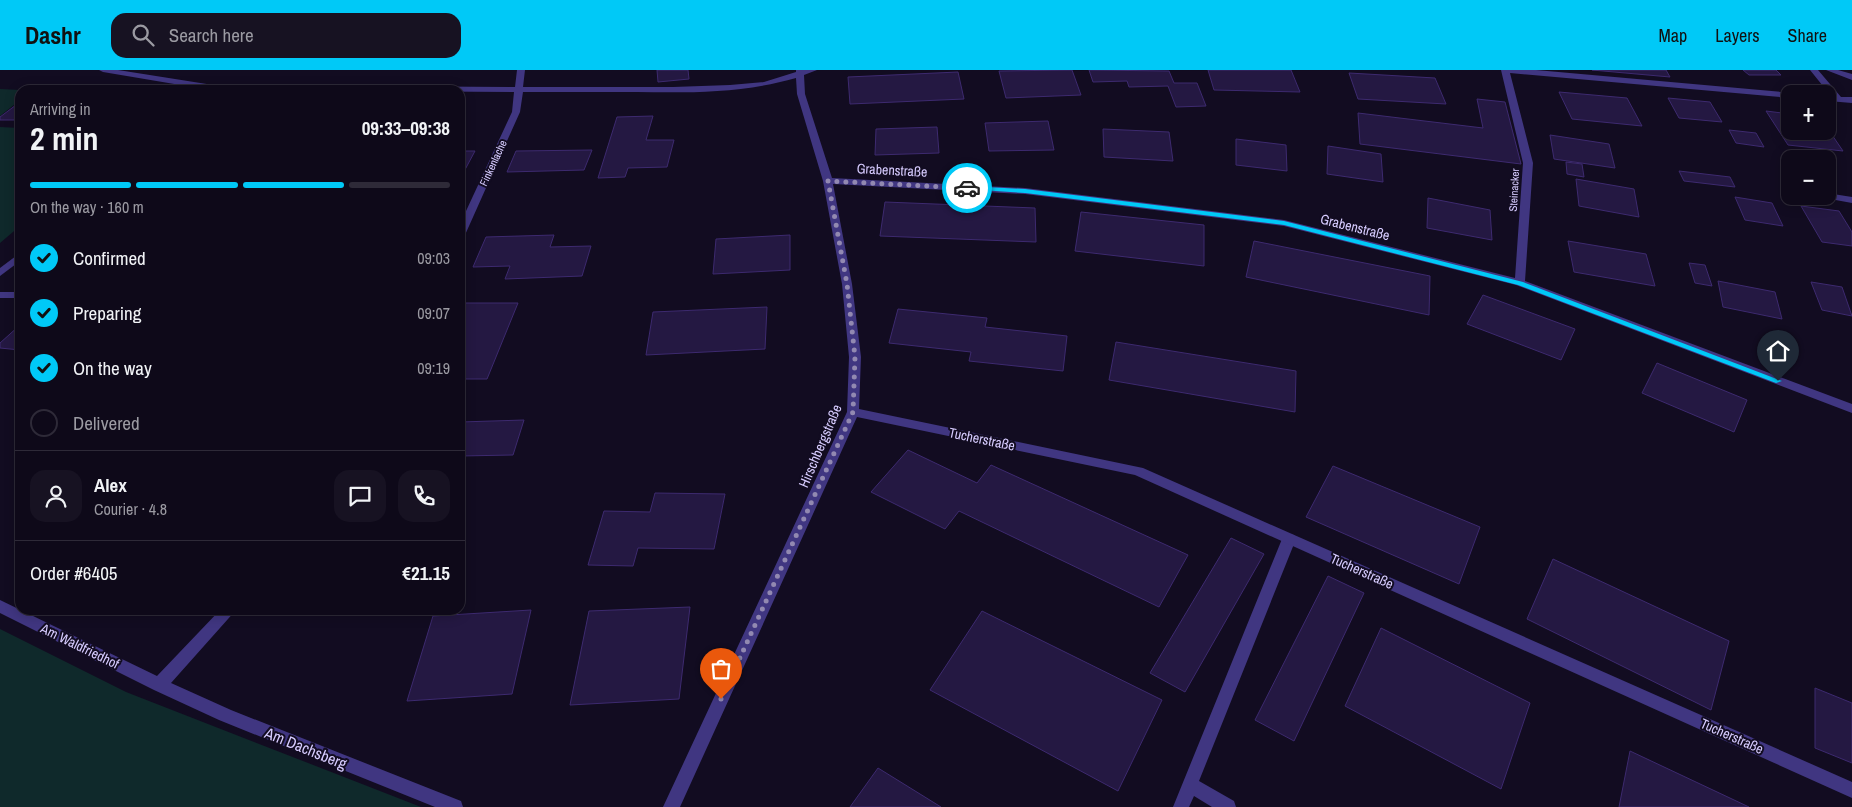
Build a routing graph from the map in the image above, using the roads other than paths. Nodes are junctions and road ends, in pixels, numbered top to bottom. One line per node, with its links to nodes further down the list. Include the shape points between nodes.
1 (103, 70): 10 (street)
2 (168, 70): 10 (street)
3 (521, 70): 13 (street, Finkenlache)
4 (813, 70): 8 (street)
5 (1506, 70): 14 (street); 23 (street, Steinacker, via 1528,162)
6 (1814, 70): 15 (street)
7 (1830, 70): 9 (street)
8 (800, 71): 13 (street, via 765,84 730,88); 17 (street, Hirschbergstraße, via 801,94)
9 (1852, 77)
10 (159, 78): 11 (street)
11 (192, 85)
12 (465, 89): 13 (street)
13 (520, 89): 20 (street, Finkenlache, via 516,112)
14 (1781, 94)
15 (1838, 99): 16 (street)
16 (1852, 100)
17 (828, 181): 23 (street, Grabenstraße, via 1025,191 1284,223); 27 (street, Hirschbergstraße, via 847,284 855,357)
18 (1836, 197): 19 (street)
19 (1852, 200)
20 (465, 224)
21 (15, 260): 22 (street)
22 (0, 273)
23 (1520, 283): 26 (street, Grabenstraße)
24 (0, 295): 25 (street)
25 (15, 295)
26 (1852, 409)
27 (853, 412): 28 (street, Tucherstraße, via 1138,471); 37 (street, Hirschbergstraße)
28 (1289, 539): 34 (street); 35 (street, Tucherstraße)
29 (0, 606): 30 (street, Am Waldfriedhof)
30 (15, 613)
31 (18, 615): 33 (street, Am Waldfriedhof)
32 (224, 615): 33 (street)
33 (159, 685): 36 (street, Am Dachsberg, via 225,715)
34 (1190, 785): 38 (street); 39 (street)
35 (1852, 790)
36 (455, 807)
37 (672, 807)
38 (1181, 807)
39 (1228, 807)

